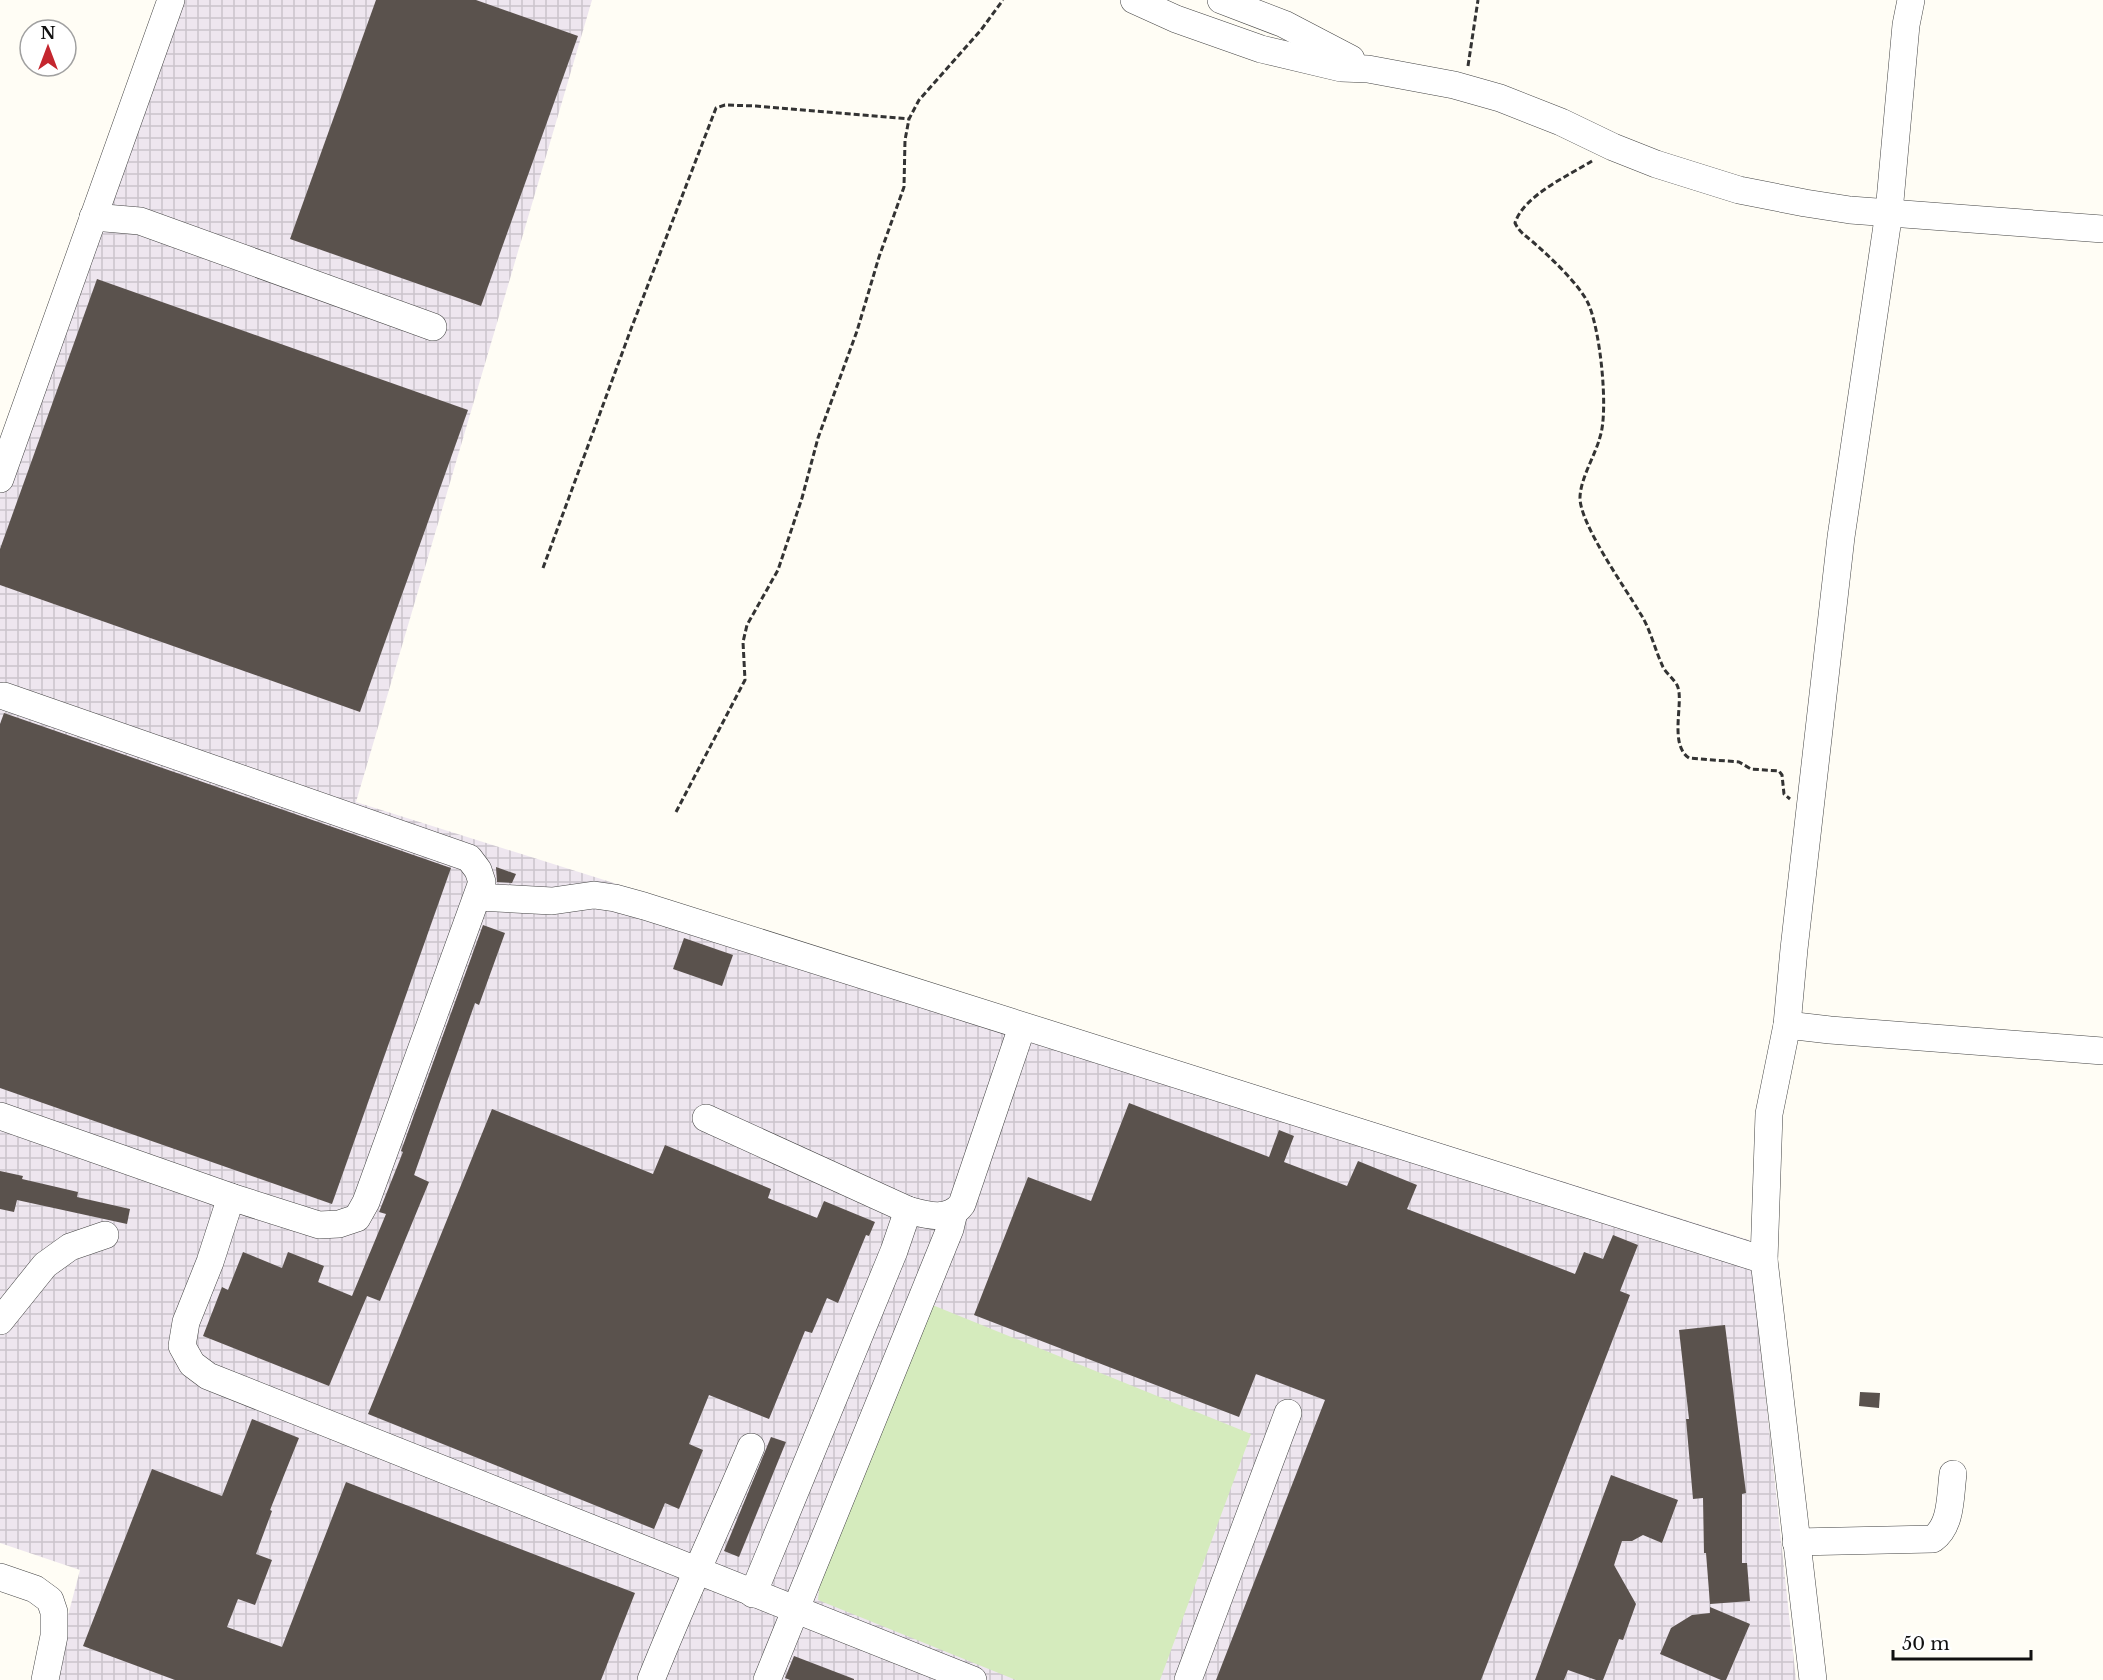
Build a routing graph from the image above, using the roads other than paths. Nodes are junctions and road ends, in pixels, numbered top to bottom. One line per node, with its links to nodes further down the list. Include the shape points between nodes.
1 (171, 0): 7 (street)
2 (1134, 0): 5 (street, via 1261,49 1341,68)
3 (1221, 0): 5 (street, via 1284,24)
4 (1911, 0): 6 (street)
5 (1368, 69): 6 (street, via 1500,98 1698,179 1816,205)
6 (1888, 212): 8 (street); 13 (street, via 1841,537)
7 (93, 217): 9 (street, via 140,220); 10 (street)
8 (2103, 229)
9 (433, 327)
10 (0, 479)
11 (4, 696): 12 (street, via 469,858 482,882)
12 (478, 897): 14 (street, via 552,901 594,895 615,898); 18 (street, via 357,1218 319,1225)
13 (1787, 1025): 15 (street); 22 (street, via 1769,1114)
14 (1022, 1027): 20 (street, via 962,1204); 22 (street)
15 (2103, 1051)
16 (0, 1116): 18 (street)
17 (706, 1118): 19 (street)
18 (231, 1197): 28 (street, via 186,1322 182,1346 192,1364 208,1376)
19 (908, 1210): 20 (street, via 941,1216); 30 (street)
20 (954, 1212): 31 (street)
21 (105, 1235): 23 (street, via 70,1247 45,1265)
22 (1764, 1260): 27 (street)
23 (0, 1321)
24 (1288, 1413): 36 (street)
25 (751, 1447): 28 (street)
26 (1953, 1474): 27 (street, via 1946,1524 1934,1539)
27 (1796, 1542): 37 (street)
28 (699, 1570): 30 (street); 33 (street)
29 (0, 1577): 32 (street, via 35,1589 50,1600 54,1636)
30 (753, 1594): 31 (street)
31 (794, 1609): 34 (street); 35 (street)
32 (45, 1680)
33 (651, 1680)
34 (767, 1680)
35 (973, 1680)
36 (1188, 1680)
37 (1813, 1680)

